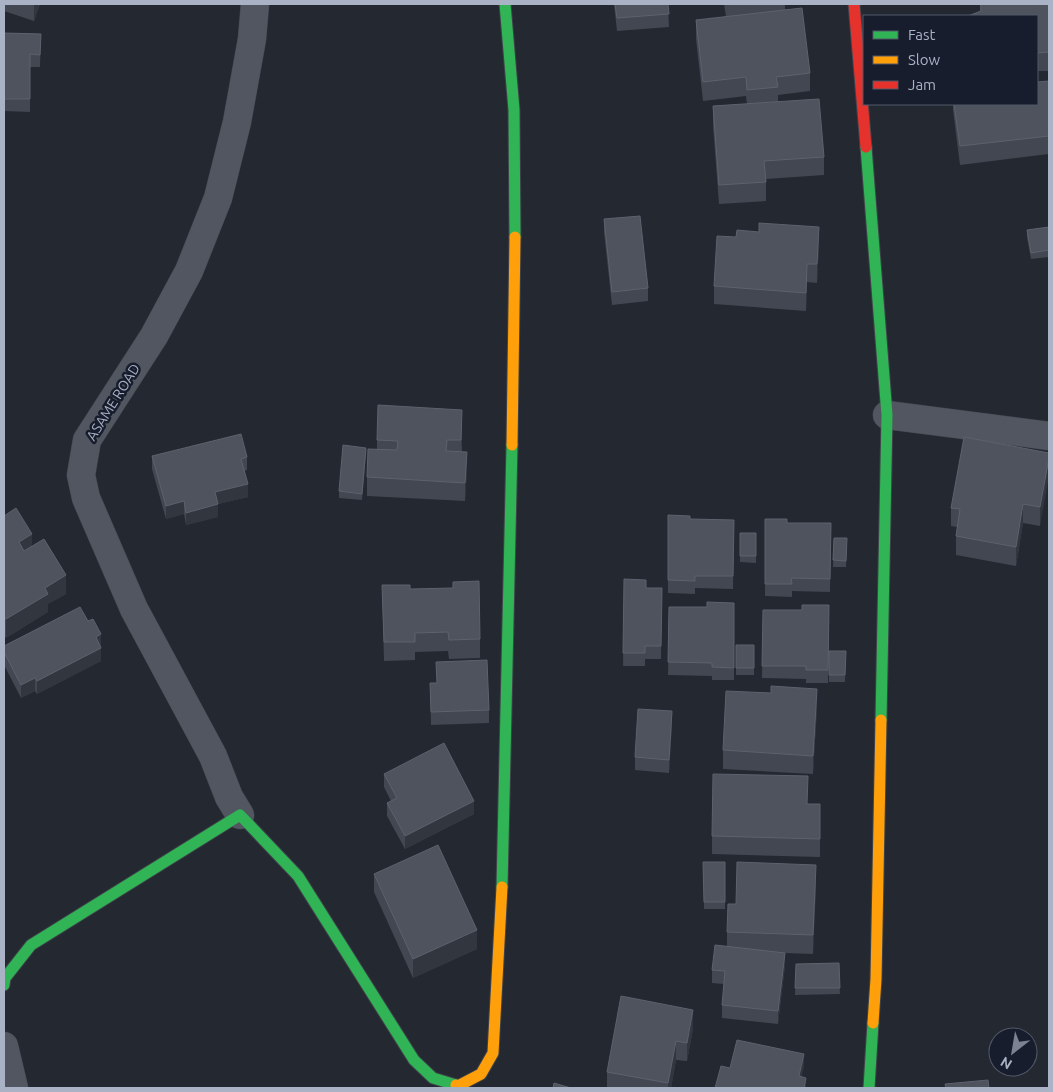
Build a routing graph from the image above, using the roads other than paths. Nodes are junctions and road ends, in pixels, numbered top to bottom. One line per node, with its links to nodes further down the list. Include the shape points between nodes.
1 (255, 4): 6 (street, ASAME ROAD, via 237,122 218,198 188,271 154,336 87,440 81,475 86,498 134,609 213,756)
2 (505, 4): 6 (street, via 514,110 515,300 502,901 493,1053 481,1074 458,1086 433,1078 414,1060 298,876)
3 (854, 4): 4 (street)
4 (888, 415): 5 (street); 10 (street, via 876,980)
5 (1049, 436)
6 (240, 815): 7 (street, via 31,944 5,978)
7 (4, 985)
8 (4, 1046): 9 (street)
9 (14, 1088)
10 (869, 1088)

